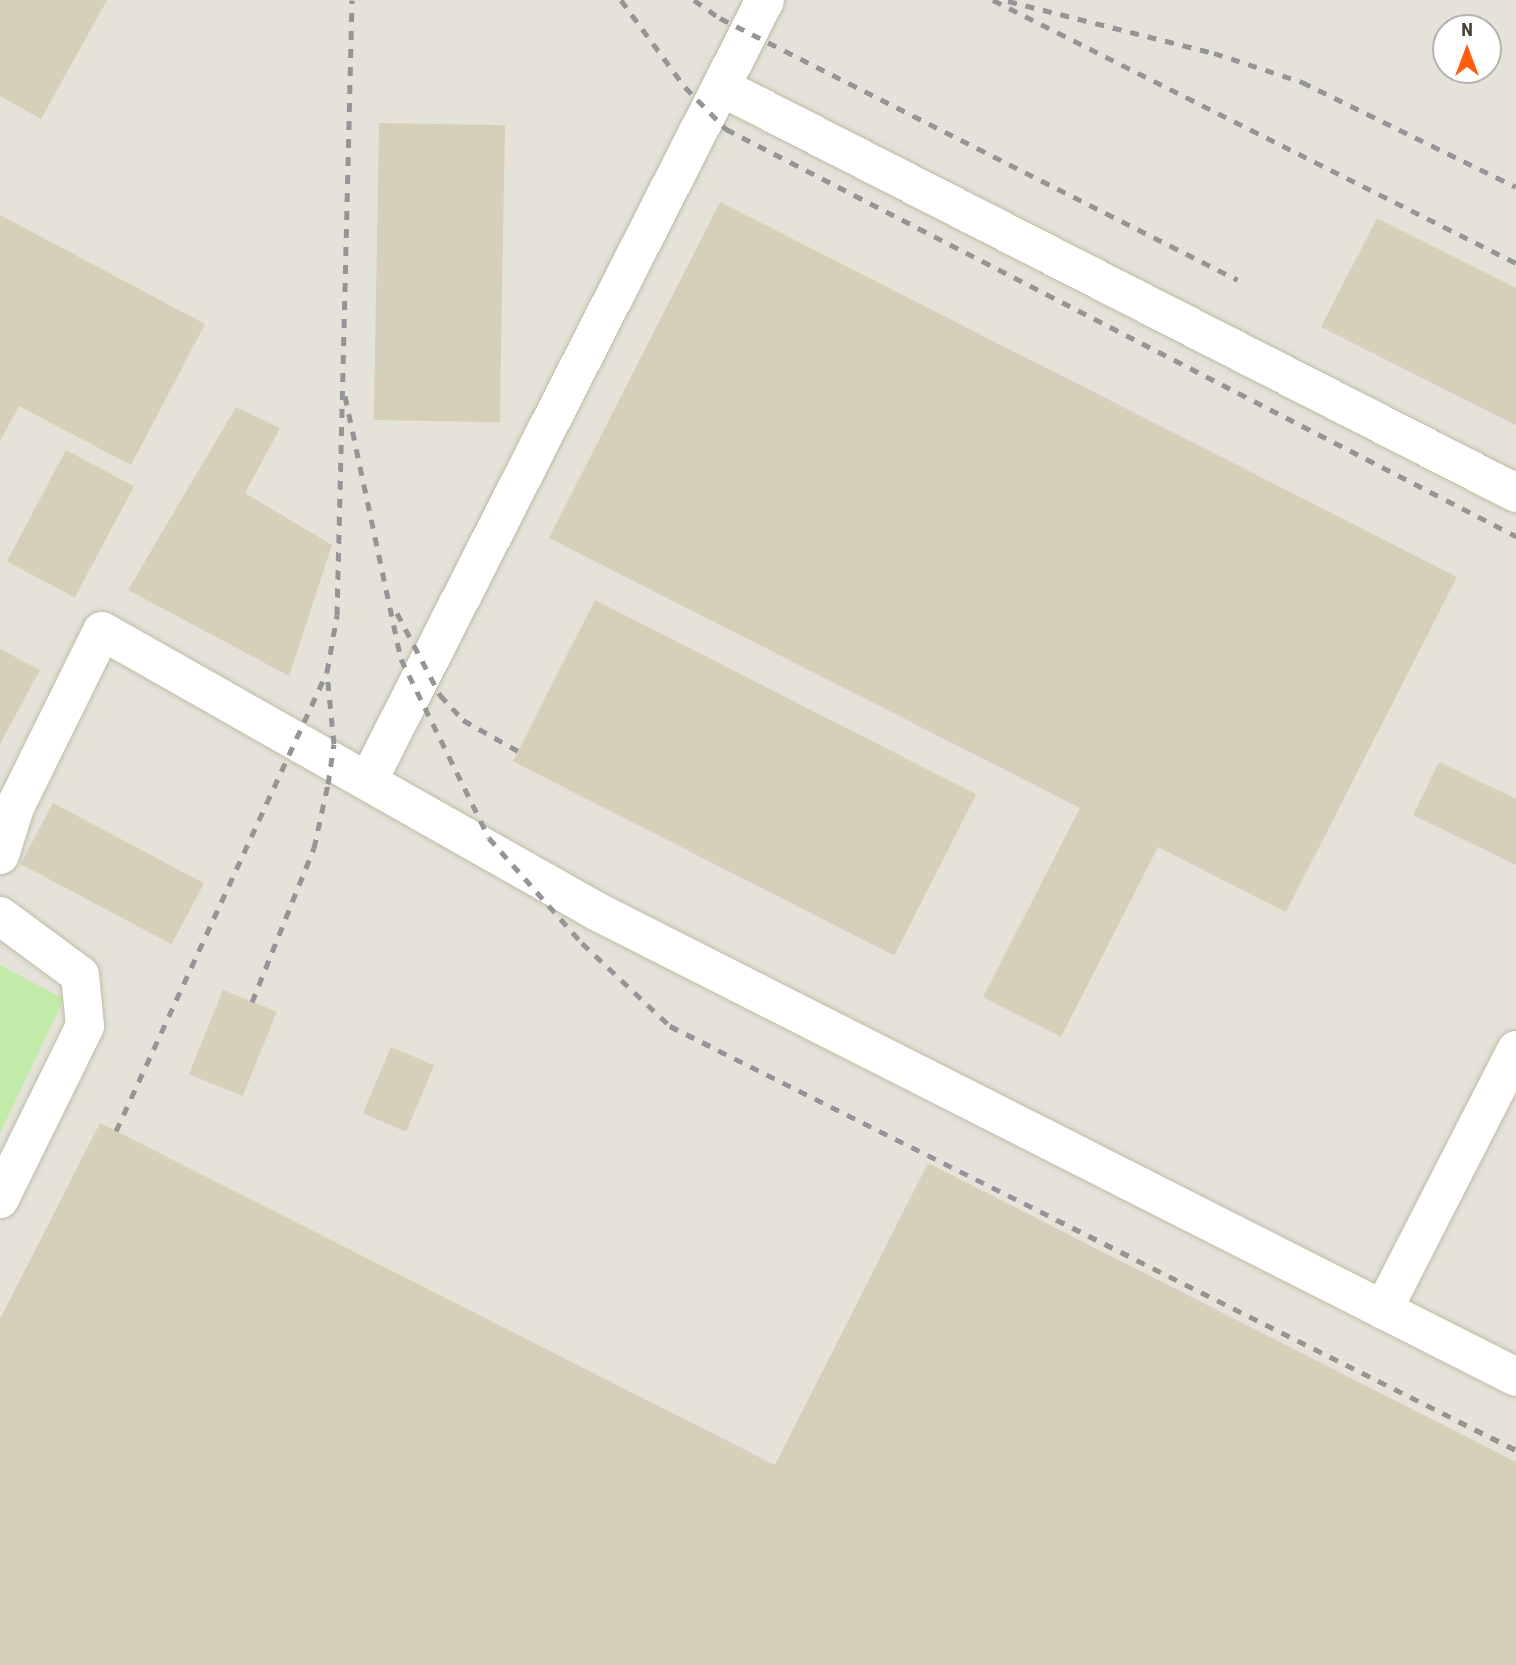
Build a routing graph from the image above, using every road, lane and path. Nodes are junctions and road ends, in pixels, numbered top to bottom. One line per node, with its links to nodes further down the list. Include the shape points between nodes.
1 (765, 0): 2 (lane)
2 (721, 87): 3 (lane); 4 (lane)
3 (1516, 493)
4 (368, 782): 5 (lane, via 102,631 15,807); 9 (lane, via 596,911)
5 (0, 855)
6 (0, 916): 8 (lane, via 80,975 85,1026)
7 (1516, 1050): 9 (lane)
8 (0, 1199)
9 (1383, 1310): 10 (lane)
10 (1516, 1377)

